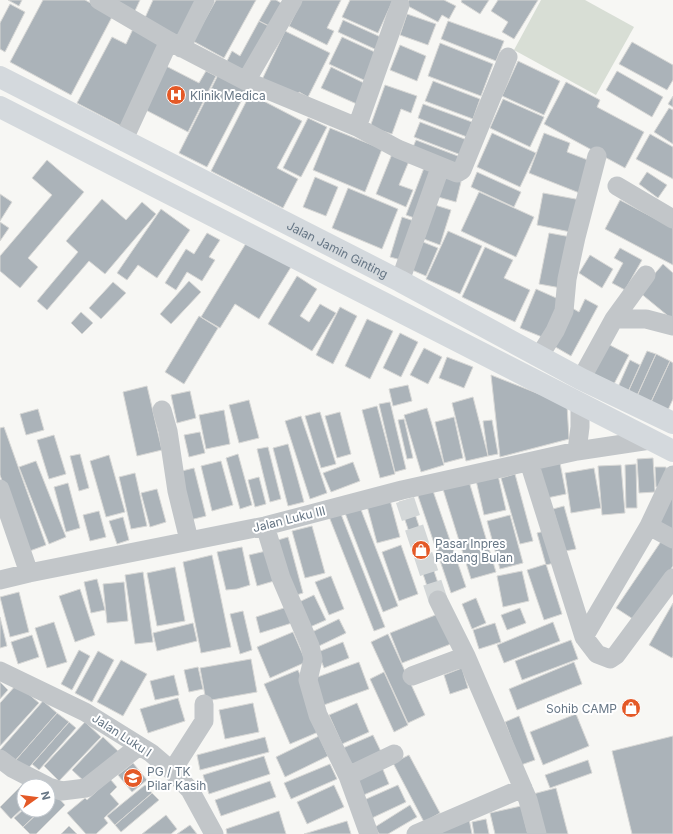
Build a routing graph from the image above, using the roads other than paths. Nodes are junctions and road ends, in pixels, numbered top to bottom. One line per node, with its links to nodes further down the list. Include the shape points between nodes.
1 (99, 0): 5 (street)
2 (206, 0): 5 (street)
3 (293, 0): 8 (street)
4 (400, 5): 10 (street)
5 (175, 44): 8 (street); 11 (street)
6 (508, 58): 13 (street, via 462,170 457,173)
7 (0, 77): 11 (highway, Jalan Jamin Ginting)
8 (246, 81): 10 (street)
9 (0, 107): 22 (highway)
10 (357, 127): 13 (street)
11 (123, 141): 17 (highway, Jalan Jamin Ginting)
12 (597, 156): 20 (street, via 576,237 567,280 564,311)
13 (440, 168): 17 (street)
14 (617, 186): 15 (street)
15 (673, 220)
16 (646, 275): 18 (street)
17 (400, 281): 20 (highway, Jalan Jamin Ginting)
18 (614, 319): 19 (street, via 646,319); 21 (street)
19 (673, 326)
20 (540, 355): 21 (highway, Jalan Jamin Ginting)
21 (581, 379): 24 (highway, Jalan Jamin Ginting)
22 (580, 403): 25 (highway); 26 (street)
23 (162, 410): 34 (street)
24 (673, 423)
25 (650, 440): 26 (street, Jalan Luku III); 27 (highway)
26 (577, 451): 28 (street, Jalan Luku III)
27 (673, 451)
28 (529, 462): 31 (street, Jalan Luku III, via 403,495); 39 (street)
29 (673, 475): 32 (street)
30 (0, 489): 35 (street)
31 (265, 526): 34 (street, Jalan Luku III); 48 (street, via 281,578 310,646 313,660 308,680 318,715)
32 (649, 526): 33 (street); 39 (street)
33 (673, 539)
34 (189, 540): 35 (street, Jalan Luku III)
35 (29, 573): 37 (street, Jalan Luku III)
36 (673, 578): 39 (street, via 616,655 610,658 597,654)
37 (0, 580)
38 (438, 600): 40 (street)
39 (584, 637)
40 (466, 656): 42 (street); 50 (street)
41 (0, 671): 44 (street, Jalan Luku I, via 85,712)
42 (412, 676)
43 (204, 704): 47 (street, via 204,721)
44 (139, 746): 47 (street, Jalan Luku I); 51 (street, via 86,788 62,791)
45 (394, 754): 48 (street)
46 (0, 759): 49 (street)
47 (172, 771): 52 (street, Jalan Luku I, via 190,790)
48 (348, 776): 53 (street)
49 (31, 778)
50 (523, 788): 54 (street); 55 (street)
51 (56, 789)
52 (214, 834)
53 (369, 834)
54 (416, 834)
55 (537, 834)

